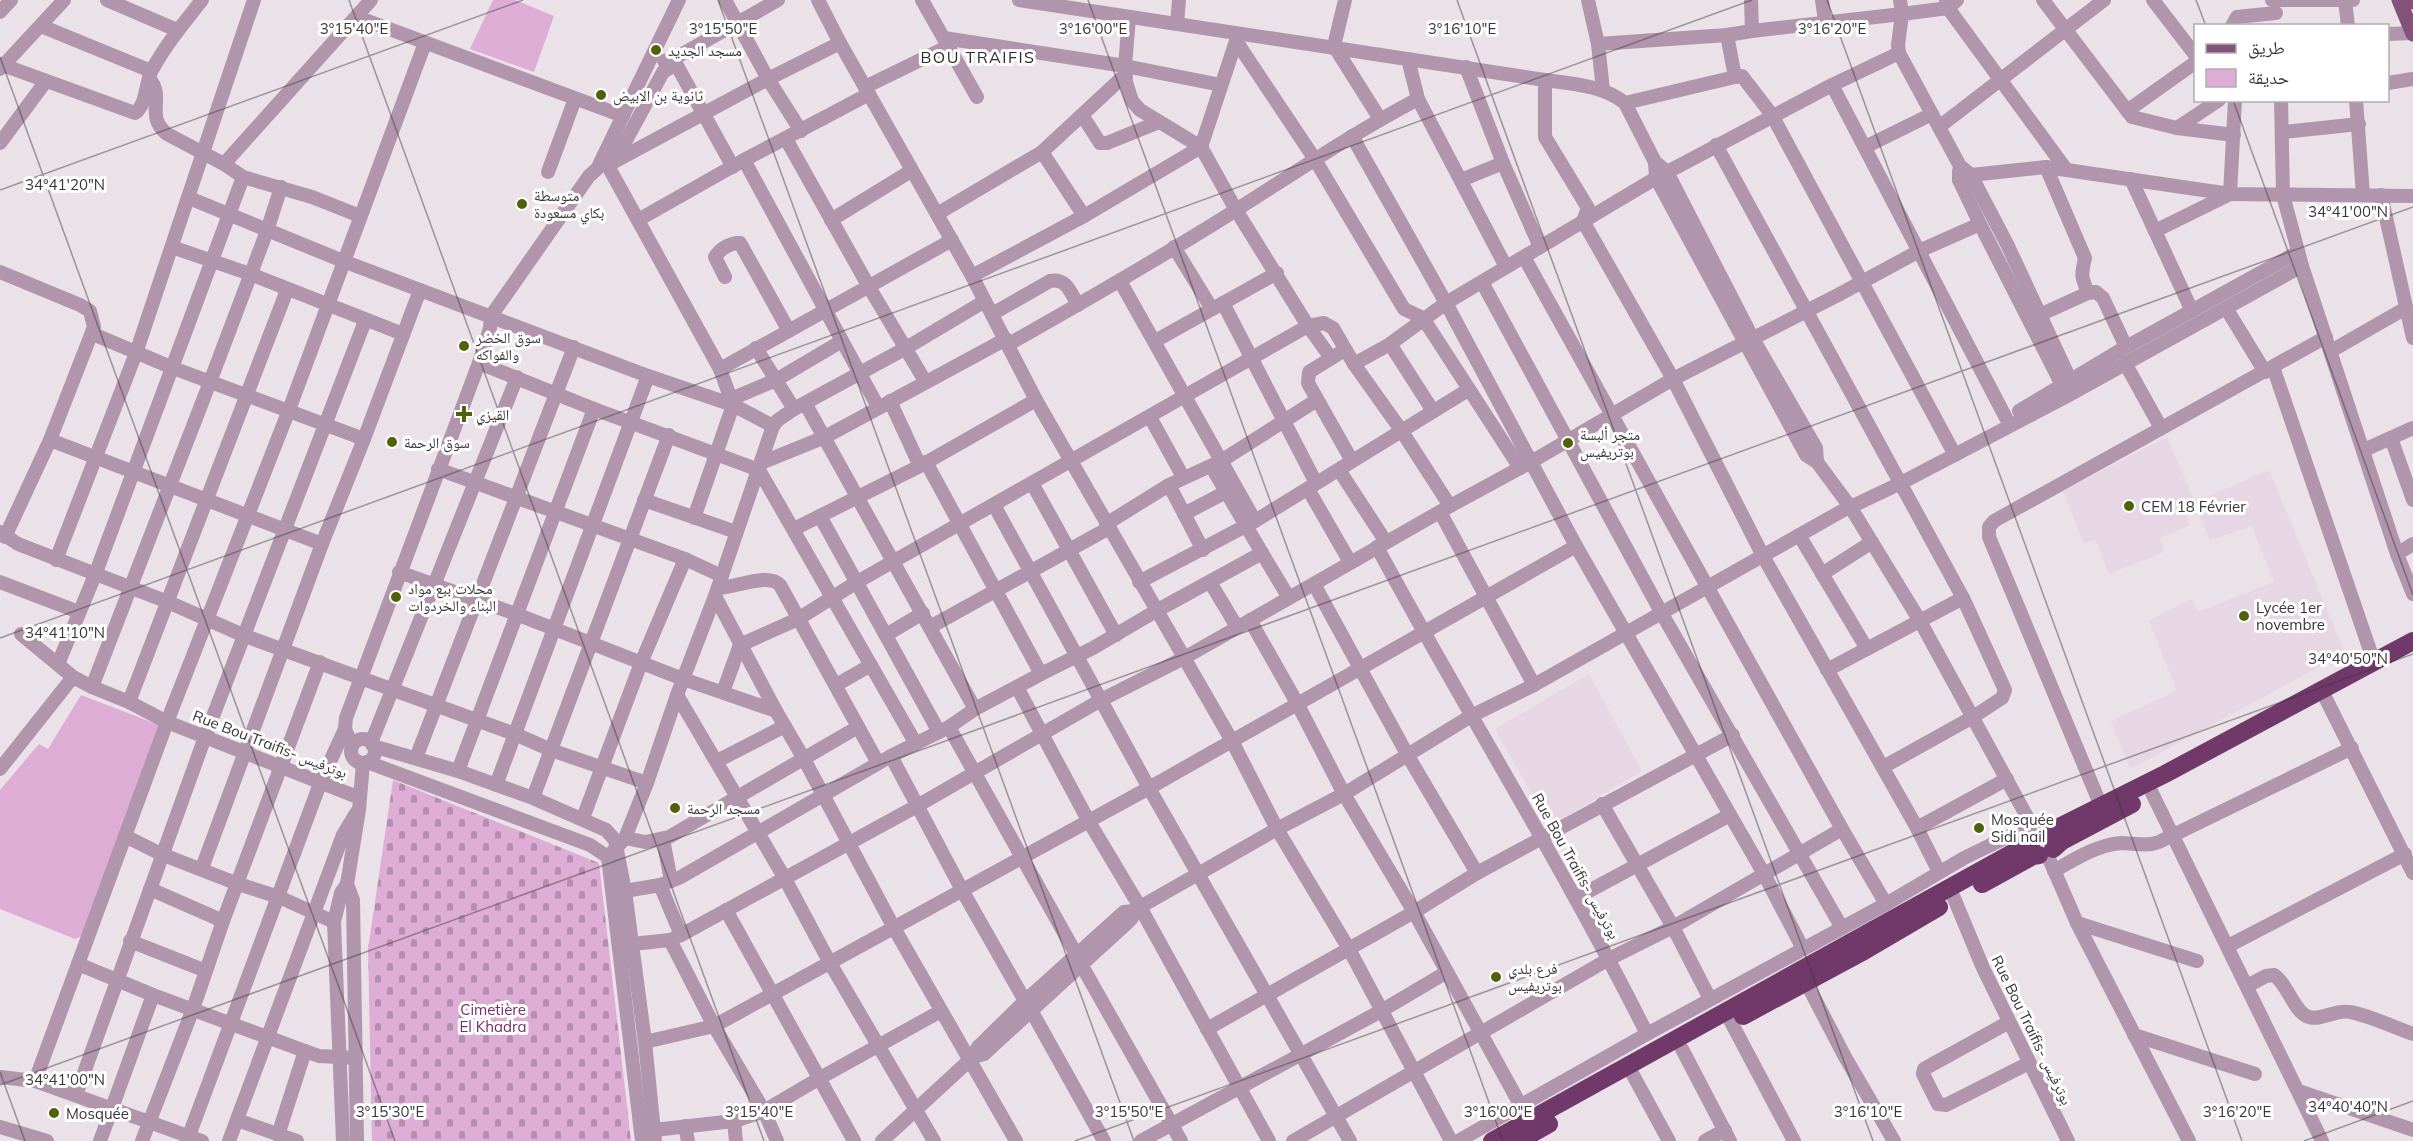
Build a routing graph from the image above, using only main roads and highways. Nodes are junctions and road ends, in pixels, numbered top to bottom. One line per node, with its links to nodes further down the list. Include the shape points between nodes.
1 (2399, 0): 2 (main road)
2 (2413, 34)
3 (2413, 641): 5 (highway, via 2101,806)
4 (2413, 655): 5 (highway, via 2062,841)
5 (2042, 846): 6 (highway); 7 (highway, via 2033,856)
6 (1492, 1141)
7 (1519, 1141)

